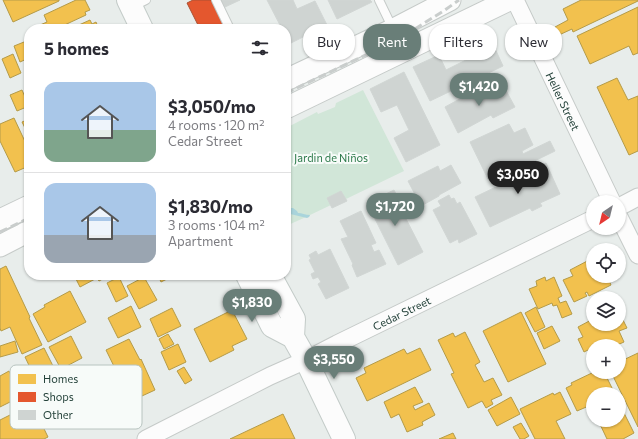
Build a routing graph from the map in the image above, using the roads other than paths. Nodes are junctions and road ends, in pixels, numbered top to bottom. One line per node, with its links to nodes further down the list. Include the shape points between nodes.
1 (216, 0): 8 (lane)
2 (380, 0): 9 (lane)
3 (450, 0): 10 (street)
4 (509, 0): 13 (street)
5 (515, 0): 14 (street, Heller Street)
6 (135, 2): 7 (main road)
7 (141, 24)
8 (228, 24)
9 (392, 24)
10 (404, 24)
11 (363, 44): 12 (street)
12 (291, 78)
13 (291, 106)
14 (609, 195)
15 (638, 197): 16 (street)
16 (626, 203)
17 (24, 208): 18 (street)
18 (0, 220)
19 (586, 222): 27 (street, Cedar Street)
20 (626, 231): 23 (street)
21 (24, 234): 22 (street)
22 (0, 246)
23 (638, 255)
24 (249, 280): 26 (main road, via 272,326)
25 (273, 280): 26 (main road, via 294,319)
26 (293, 337): 27 (main road)
27 (306, 360): 28 (street, Cedar Street); 29 (main road)
28 (146, 439)
29 (344, 439)

